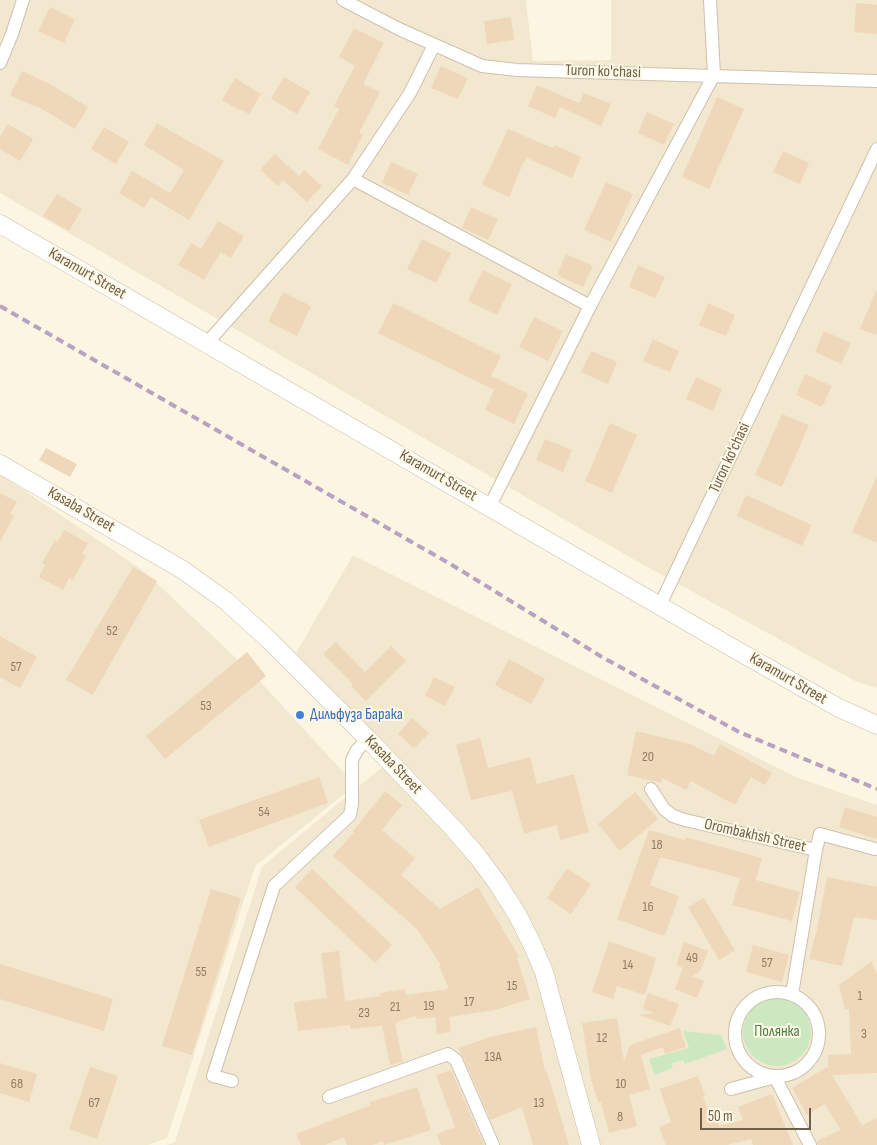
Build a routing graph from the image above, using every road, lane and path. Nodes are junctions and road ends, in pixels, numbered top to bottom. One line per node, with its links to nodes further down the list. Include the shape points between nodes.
1 (23, 0): 5 (street)
2 (343, 0): 4 (street, Turon ko'chasi)
3 (710, 0): 6 (street)
4 (434, 45): 6 (street, Turon ko'chasi, via 482,66 518,70); 9 (street, via 410,93)
5 (0, 63)
6 (714, 75): 7 (street, Turon ko'chasi); 12 (street)
7 (877, 81)
8 (877, 149): 16 (street, Turon ko'chasi)
9 (353, 180): 12 (street); 13 (street)
10 (0, 224): 13 (main road, Karamurt Street)
11 (0, 232): 18 (main road, Karamurt Street, via 732,656 836,714)
12 (590, 306): 15 (street)
13 (207, 343): 15 (main road, Karamurt Street)
14 (0, 464): 19 (main road, Kasaba Street, via 205,584 254,626)
15 (490, 506): 16 (main road, Karamurt Street)
16 (660, 605): 17 (main road, Karamurt Street, via 839,708)
17 (877, 725)
18 (877, 732)
19 (368, 739): 25 (street, via 352,760 350,816 274,886 213,1076); 29 (main road, Kasaba Street, via 478,857 518,916 544,972)
20 (652, 789): 22 (street, Orombakhsh Street, via 673,816)
21 (875, 849): 22 (street, via 820,834)
22 (816, 850): 23 (street, Orombakhsh Street)
23 (792, 994): 24 (street, via 811,1008 820,1031 819,1043 811,1059 798,1072); 24 (street, via 763,994 750,1001 736,1026 735,1040 748,1066 760,1074)
24 (775, 1077): 26 (street); 30 (street)
25 (232, 1081)
26 (731, 1088)
27 (329, 1097): 28 (street, via 448,1054 456,1060)
28 (493, 1145)
29 (591, 1145)
30 (810, 1145)

